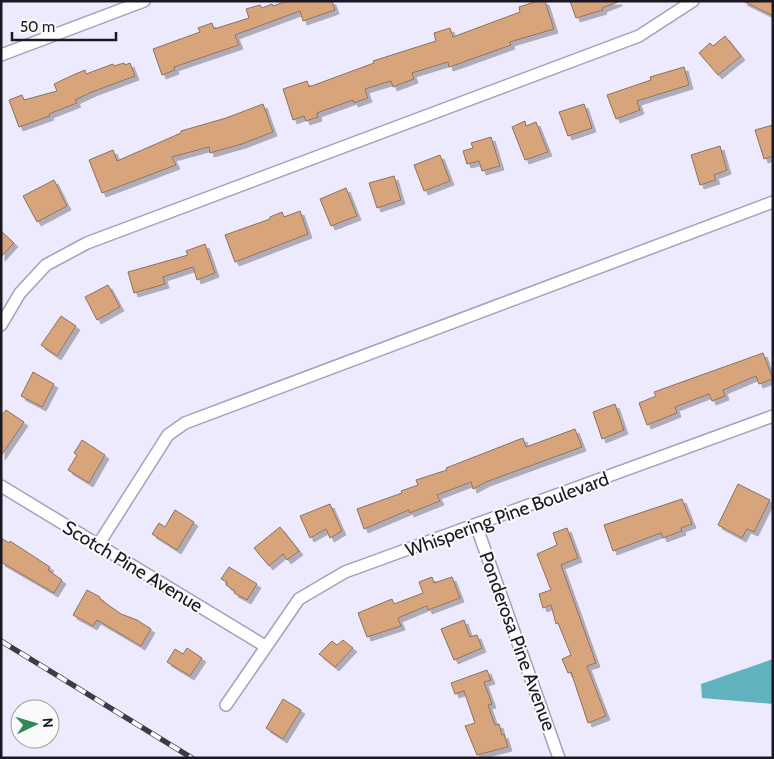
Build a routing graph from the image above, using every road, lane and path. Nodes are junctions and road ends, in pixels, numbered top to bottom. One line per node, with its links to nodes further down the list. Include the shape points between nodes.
1 (144, 1): 3 (street)
2 (693, 1): 5 (street, via 639,36 87,243 46,264 20,293)
3 (1, 55)
4 (773, 202): 9 (street, via 185,424 168,435)
5 (1, 325)
6 (773, 416): 8 (street, Whispering Pine Boulevard)
7 (1, 486): 9 (street, Scotch Pine Avenue)
8 (476, 525): 10 (street, Whispering Pine Boulevard, via 325,582 299,599); 12 (street, Ponderosa Pine Avenue)
9 (98, 545): 10 (street, Scotch Pine Avenue)
10 (265, 646): 11 (street, Whispering Pine Boulevard)
11 (226, 705)
12 (559, 758)

